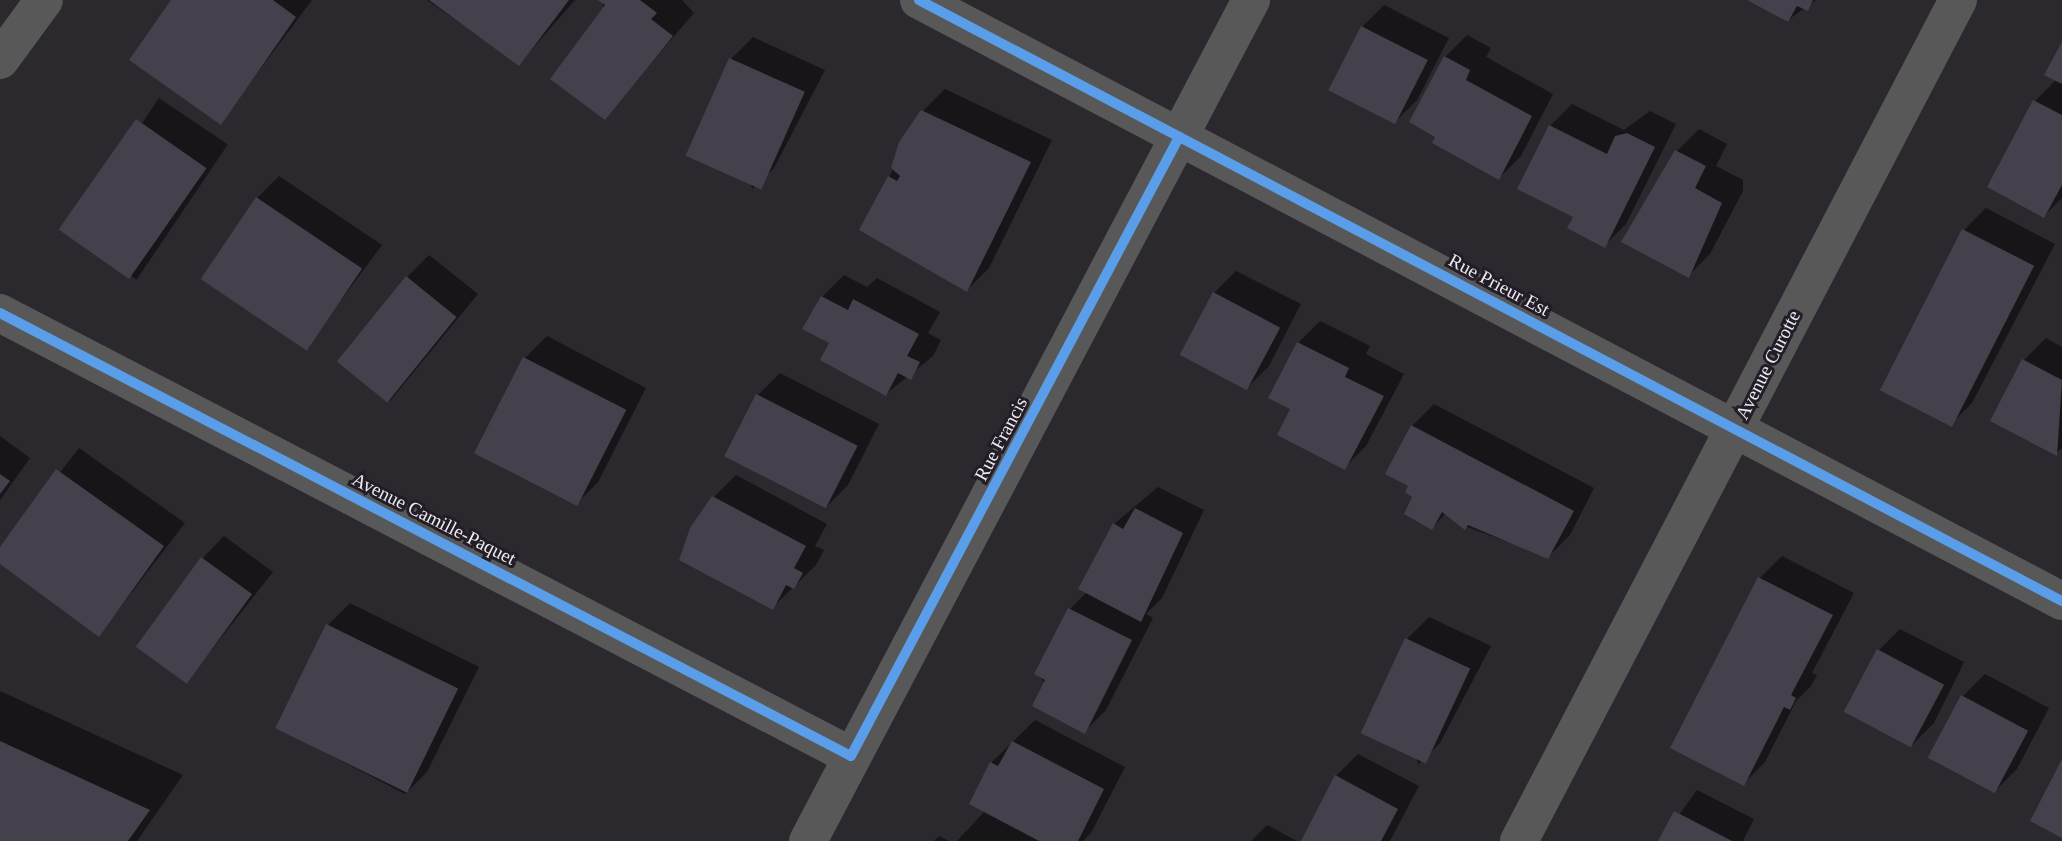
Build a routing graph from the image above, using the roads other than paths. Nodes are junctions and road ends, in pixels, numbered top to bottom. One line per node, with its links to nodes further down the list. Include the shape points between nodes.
1 (44, 0): 5 (street)
2 (919, 0): 6 (street, Rue Prieur Est)
3 (1251, 0): 6 (street, Rue Francis)
4 (1958, 0): 8 (street, Avenue Curotte)
5 (0, 60)
6 (1179, 136): 8 (street, Rue Prieur Est); 10 (street, Rue Francis)
7 (0, 313): 10 (street, Avenue Camille-Paquet)
8 (1734, 430): 9 (street, Rue Prieur Est); 12 (street, Avenue Curotte)
9 (2062, 601)
10 (851, 756): 11 (street, Rue Francis)
11 (808, 841)
12 (1519, 841)

